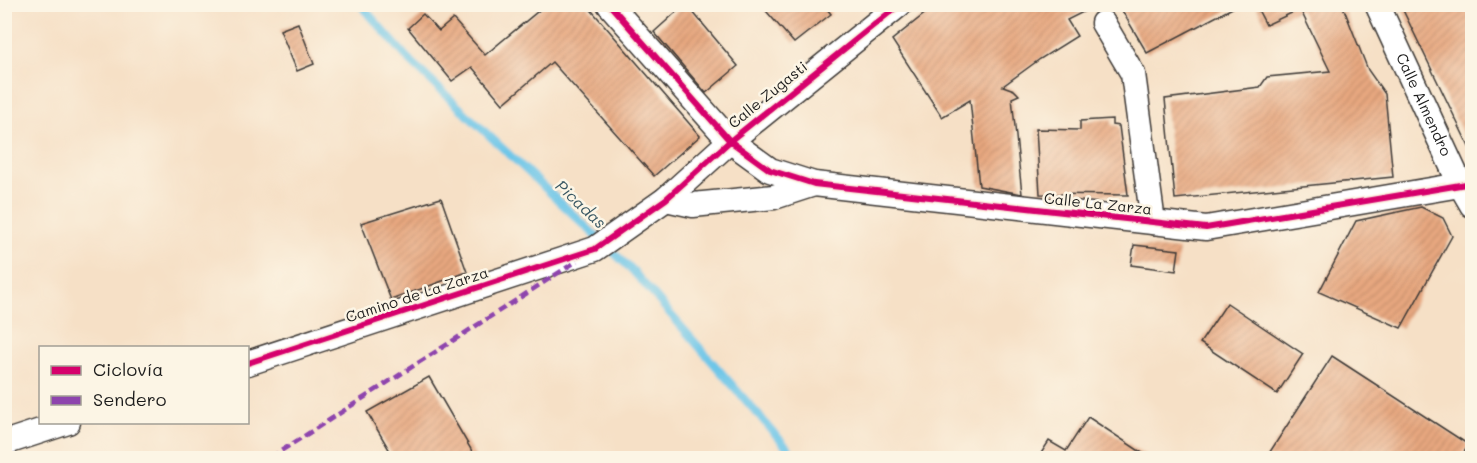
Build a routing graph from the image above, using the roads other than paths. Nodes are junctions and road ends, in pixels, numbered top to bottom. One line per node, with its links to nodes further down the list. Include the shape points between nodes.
1 (609, 4): 5 (street, Calle La Zarza)
2 (900, 4): 5 (street, Calle Zugasti)
3 (1377, 4): 7 (street, Calle Almendro)
4 (1103, 23): 9 (street, via 1133,74)
5 (730, 141): 6 (street, Calle La Zarza, via 770,170); 8 (street, Calle Zugasti)
6 (814, 184): 8 (street, via 774,197 693,205); 9 (street, Calle La Zarza)
7 (1469, 191): 9 (street, Calle La Zarza, via 1206,228)
8 (666, 199): 10 (street, Calle Zugasti)
9 (1153, 222)
10 (595, 249): 11 (street, Camino de La Zarza)
11 (249, 363)
12 (65, 424): 13 (street)
13 (4, 443)

